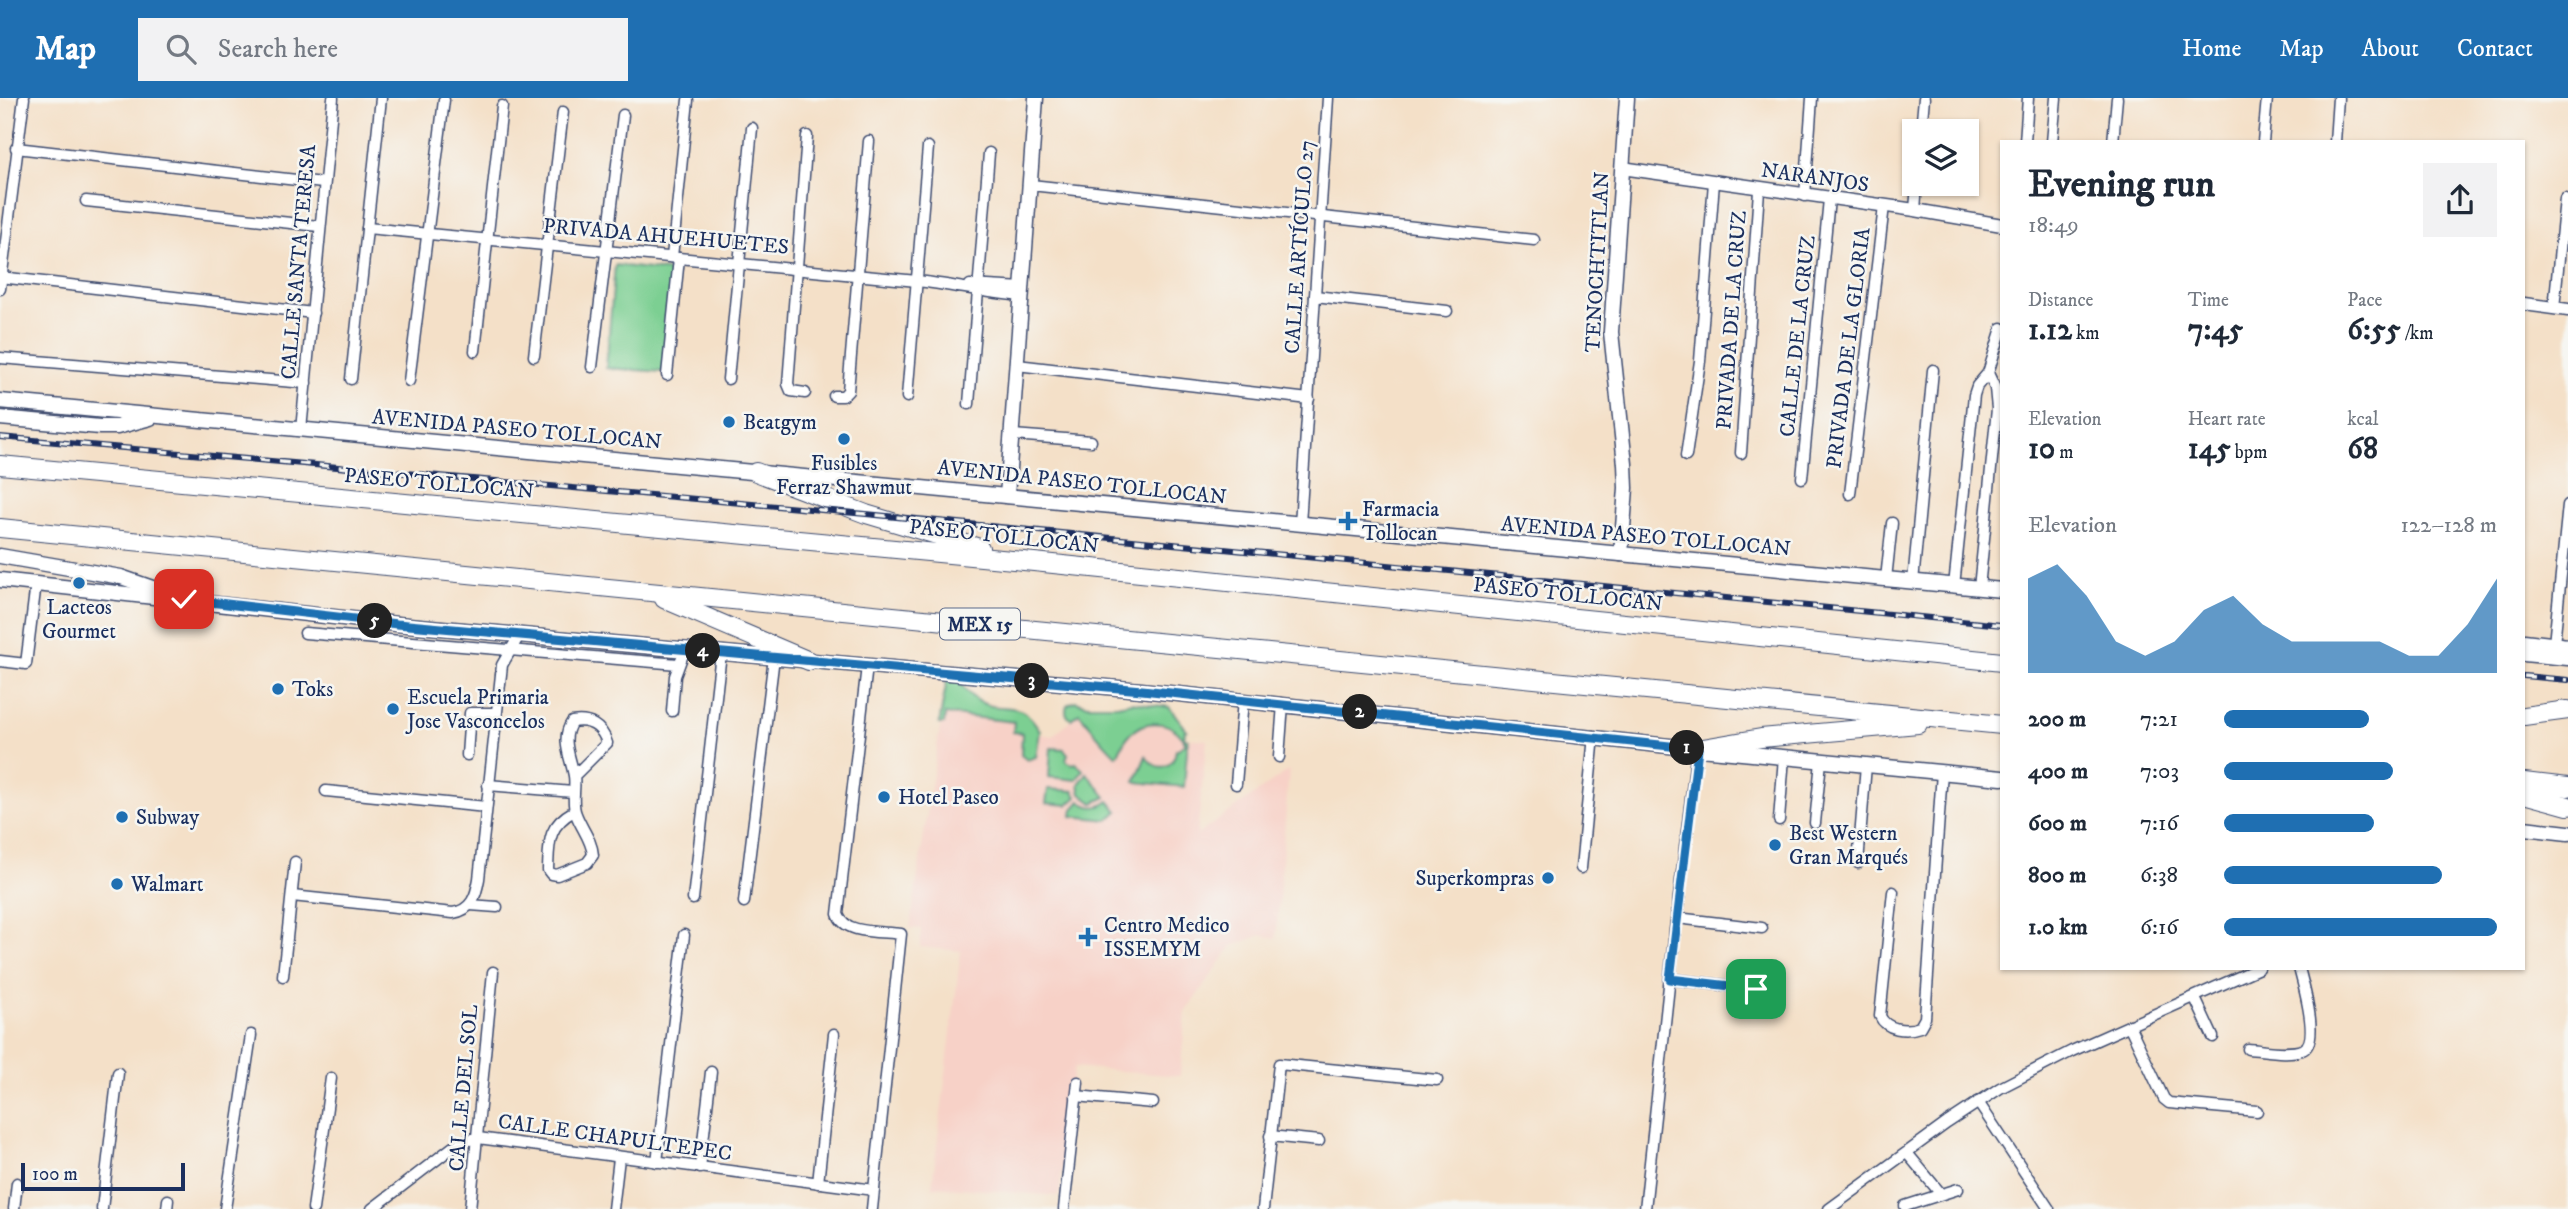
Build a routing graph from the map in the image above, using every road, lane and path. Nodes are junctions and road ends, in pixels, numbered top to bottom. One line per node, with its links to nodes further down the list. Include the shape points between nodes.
1 (24, 98): 29 (street)
2 (333, 98): 33 (street, CALLE SANTA TERESA)
3 (381, 98): 47 (street)
4 (1037, 98): 34 (main road)
5 (1328, 98): 44 (street, CALLE ARTÍCULO 27)
6 (1627, 98): 31 (main road, TENOCHTITLAN)
7 (1812, 98): 37 (street)
8 (1924, 98): 19 (street)
9 (2028, 98): 22 (street)
10 (2056, 98): 23 (street)
11 (2117, 98): 24 (street)
12 (2267, 98): 25 (street)
13 (2338, 98): 26 (street)
14 (444, 100): 49 (street)
15 (688, 100): 54 (street)
16 (502, 106): 50 (street)
17 (563, 112): 52 (street)
18 (623, 115): 53 (street)
19 (1922, 119)
20 (752, 128): 55 (street)
21 (807, 136): 56 (street)
22 (2025, 140)
23 (2052, 140)
24 (2113, 140)
25 (2263, 140)
26 (2334, 140)
27 (869, 141): 57 (street)
28 (928, 147): 59 (street)
29 (16, 148): 33 (street); 35 (street)
30 (989, 153): 60 (street)
31 (1622, 168): 32 (street, NARANJOS); 105 (main road, TENOCHTITLAN, via 1611,332 1625,464)
32 (1714, 182): 36 (street, NARANJOS); 94 (street, via 1700,361)
33 (323, 183): 46 (street, CALLE SANTA TERESA)
34 (1031, 185): 44 (street); 62 (main road)
35 (6, 189): 48 (street)
36 (1759, 190): 37 (street, NARANJOS); 93 (street, PRIVADA DE LA CRUZ)
37 (1805, 196): 39 (street, NARANJOS)
38 (1916, 196): 43 (street)
39 (1829, 199): 42 (street, NARANJOS); 97 (street, CALLE DE LA CRUZ)
40 (2565, 199): 65 (street)
41 (86, 201): 46 (street)
42 (1884, 206): 43 (street, NARANJOS); 98 (street, PRIVADA DE LA GLORIA)
43 (1915, 210): 45 (street, NARANJOS)
44 (1321, 216): 51 (street); 63 (street, CALLE ARTÍCULO 27)
45 (2000, 225)
46 (319, 226): 68 (street, CALLE SANTA TERESA)
47 (367, 228): 49 (street, PRIVADA AHUEHUETES); 78 (street)
48 (3, 233): 58 (street)
49 (426, 233): 50 (street, PRIVADA AHUEHUETES); 80 (street)
50 (487, 239): 52 (street, PRIVADA AHUEHUETES); 70 (street)
51 (1534, 240)
52 (547, 244): 53 (street, PRIVADA AHUEHUETES); 71 (street)
53 (607, 251): 54 (street, PRIVADA AHUEHUETES); 74 (street)
54 (676, 257): 55 (street, PRIVADA AHUEHUETES); 77 (street)
55 (738, 263): 56 (street, PRIVADA AHUEHUETES); 79 (street)
56 (797, 268): 57 (street, PRIVADA AHUEHUETES); 82 (street, via 788,384 791,391)
57 (857, 274): 59 (street, PRIVADA AHUEHUETES); 83 (street, via 848,391)
58 (1, 277): 61 (street); 68 (street)
59 (917, 281): 60 (street, PRIVADA AHUEHUETES); 84 (street)
60 (977, 288): 62 (street, PRIVADA AHUEHUETES); 87 (street)
61 (0, 289)
62 (1023, 292): 73 (main road)
63 (1315, 296): 67 (street); 85 (street, CALLE ARTÍCULO 27)
64 (2525, 304): 65 (street)
65 (2554, 308): 66 (street)
66 (2568, 310)
67 (1447, 311)
68 (313, 313): 81 (street, CALLE SANTA TERESA)
69 (2000, 334): 76 (street)
70 (475, 351)
71 (534, 356)
72 (0, 358): 81 (street)
73 (1017, 365): 85 (street); 91 (main road)
74 (592, 367)
75 (1933, 370): 110 (street)
76 (1988, 373): 112 (street, via 1974,394); 113 (street, via 1996,388 1997,410)
77 (667, 375)
78 (351, 379)
79 (728, 379)
80 (410, 381)
81 (306, 383): 90 (street, CALLE SANTA TERESA)
82 (804, 393)
83 (834, 396)
84 (907, 397)
85 (1308, 399): 102 (street, CALLE ARTÍCULO 27)
86 (0, 401): 88 (main road, AVENIDA PASEO TOLLOCAN)
87 (969, 404)
88 (158, 416): 89 (main road, AVENIDA PASEO TOLLOCAN, via 117,427); 90 (main road, AVENIDA PASEO TOLLOCAN)
89 (0, 418)
90 (301, 430): 96 (main road, AVENIDA PASEO TOLLOCAN)
91 (1013, 435): 92 (street); 99 (main road)
92 (1091, 441)
93 (1741, 453)
94 (1686, 456)
95 (0, 465): 107 (highway, PASEO TOLLOCAN)
96 (756, 472): 99 (main road, AVENIDA PASEO TOLLOCAN); 107 (highway, via 866,514)
97 (1802, 478)
98 (1850, 494)
99 (1007, 496): 102 (main road, AVENIDA PASEO TOLLOCAN)
100 (2568, 505): 104 (street)
101 (1892, 523): 108 (street)
102 (1300, 524): 105 (main road, AVENIDA PASEO TOLLOCAN)
103 (0, 528): 115 (highway, MEX 15)
104 (2566, 537): 121 (street)
105 (1621, 554): 108 (main road, AVENIDA PASEO TOLLOCAN)
106 (0, 556): 116 (main road, via 121,577)
107 (1034, 562): 131 (highway, PASEO TOLLOCAN)
108 (1886, 579): 110 (main road, AVENIDA PASEO TOLLOCAN)
109 (0, 580): 111 (main road)
110 (1913, 582): 112 (main road, AVENIDA PASEO TOLLOCAN)
111 (36, 583): 116 (main road); 129 (street, via 26,664)
112 (1954, 586): 113 (main road, AVENIDA PASEO TOLLOCAN)
113 (1979, 588): 114 (main road, AVENIDA PASEO TOLLOCAN)
114 (2000, 590)
115 (641, 591): 130 (highway); 142 (highway, MEX 15)
116 (184, 599): 117 (main road)
117 (487, 632): 119 (main road); 122 (street)
118 (305, 633): 122 (street)
119 (520, 634): 123 (street); 124 (main road)
120 (2525, 641): 121 (main road)
121 (2561, 645)
122 (494, 648): 123 (street); 133 (street)
123 (512, 649): 132 (street); 133 (street)
124 (685, 649): 125 (main road); 132 (street)
125 (721, 653): 127 (main road); 174 (street)
126 (2525, 654): 128 (main road)
127 (774, 657): 130 (main road); 175 (street)
128 (2568, 658)
129 (0, 661)
130 (809, 661): 134 (main road)
131 (2000, 662)
132 (678, 664): 138 (street)
133 (502, 665): 139 (street)
134 (867, 666): 135 (main road); 212 (street, via 837,908 846,926 901,934)
135 (1243, 700): 136 (main road); 156 (street)
136 (1283, 704): 145 (main road); 148 (street)
137 (2568, 710): 140 (highway)
138 (672, 711)
139 (495, 713): 147 (street, via 473,711 468,715); 157 (street)
140 (2525, 716)
141 (2525, 716): 143 (highway)
142 (1960, 720): 144 (highway, MEX 15); 146 (highway, via 1761,738)
143 (2568, 721)
144 (2000, 725)
145 (1594, 736): 146 (main road); 171 (street)
146 (1698, 749): 149 (main road); 178 (street)
147 (467, 755)
148 (1279, 757)
149 (1784, 757): 150 (main road); 165 (street)
150 (1821, 761): 151 (main road); 166 (street)
151 (1867, 765): 152 (main road); 170 (street)
152 (1942, 772): 154 (main road); 172 (street, via 1925,1018 1914,1030 1889,1027 1880,1016)
153 (574, 776): 153 (street, via 607,745 607,738 593,723 575,721 568,729 567,754); 160 (street)
154 (2000, 778)
155 (2525, 782): 158 (highway)
156 (1236, 784)
157 (488, 785): 160 (street); 163 (street)
158 (2568, 787)
159 (326, 791): 163 (street)
160 (573, 792): 164 (street)
161 (2525, 794): 162 (highway)
162 (2568, 806)
163 (486, 807): 176 (street, via 479,879)
164 (574, 811): 164 (street, via 559,821 551,835 551,874 592,858 592,848)
165 (1779, 820)
166 (1815, 823)
167 (2525, 828): 168 (main road)
168 (2568, 833)
169 (295, 862): 173 (street)
170 (1858, 863)
171 (1581, 868)
172 (1893, 892)
173 (292, 895): 176 (street, via 453,913); 184 (street)
174 (693, 898)
175 (744, 902)
176 (470, 905): 177 (street)
177 (497, 907)
178 (1677, 918): 179 (street); 185 (street)
179 (1762, 928)
180 (684, 935): 207 (street)
181 (2255, 970): 187 (street)
182 (2299, 970): 192 (street, via 2312,1035 2307,1048)
183 (493, 972): 203 (street, CALLE DEL SOL)
184 (283, 976)
185 (1670, 979): 186 (street); 225 (street)
186 (1756, 989)
187 (2194, 998): 188 (street); 191 (street)
188 (2130, 1027): 199 (street, via 2022,1075); 201 (street, via 2169,1103)
189 (834, 1034): 210 (street)
190 (251, 1035): 217 (street)
191 (2213, 1037)
192 (2248, 1049)
193 (711, 1072): 208 (street)
194 (118, 1073): 216 (street)
195 (331, 1078): 218 (street)
196 (1437, 1080): 202 (street, via 1279,1064)
197 (1078, 1082): 198 (street)
198 (1076, 1096): 200 (street); 223 (street)
199 (1978, 1102): 205 (street); 227 (street)
200 (1153, 1103)
201 (2257, 1111)
202 (1270, 1136): 204 (street); 224 (street)
203 (478, 1138): 206 (street, CALLE CHAPULTEPEC); 219 (street, CALLE CHAPULTEPEC, via 453,1147); 220 (street, CALLE DEL SOL)
204 (1319, 1141)
205 (1907, 1153): 213 (street); 226 (street)
206 (618, 1158): 207 (street, CALLE CHAPULTEPEC); 221 (street)
207 (657, 1162): 208 (street, CALLE CHAPULTEPEC)
208 (700, 1168): 210 (street, CALLE CHAPULTEPEC)
209 (17, 1183): 215 (street)
210 (817, 1183): 212 (street, CALLE CHAPULTEPEC)
211 (1958, 1189): 213 (street)
212 (874, 1190): 222 (street)
213 (1941, 1194): 214 (street)
214 (1905, 1206)
215 (13, 1209)
216 (102, 1209)
217 (225, 1209)
218 (313, 1209)
219 (372, 1209)
220 (470, 1209)
221 (613, 1209)
222 (872, 1209)
223 (1064, 1209)
224 (1263, 1209)
225 (1645, 1209)
226 (1829, 1209)
227 (2049, 1209)

